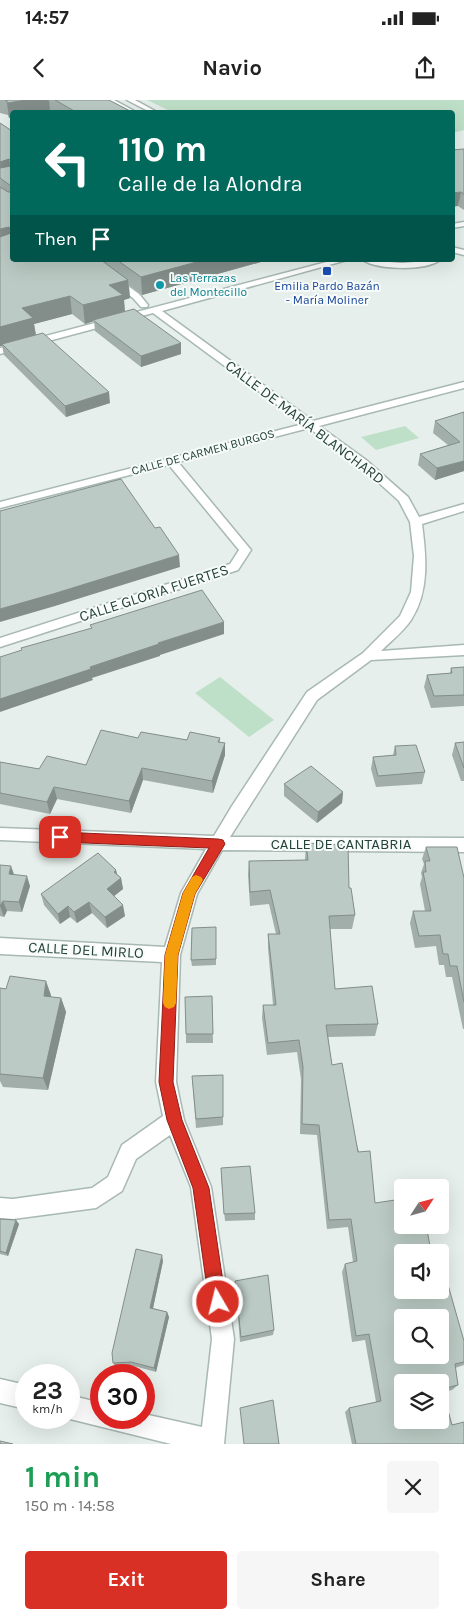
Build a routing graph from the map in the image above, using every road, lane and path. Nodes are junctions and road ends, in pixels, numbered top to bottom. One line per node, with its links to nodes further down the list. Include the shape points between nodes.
1 (110, 100): 3 (street)
2 (130, 100): 4 (street)
3 (129, 110)
4 (150, 110)
5 (90, 262): 10 (street, CALLE DE MARÍA BLANCHARD)
6 (307, 262): 10 (street)
7 (335, 262): 10 (street)
8 (378, 262): 9 (street, via 397,265)
9 (427, 262)
10 (150, 307): 11 (street); 12 (street, via 108,322); 14 (street, CALLE DE MARÍA BLANCHARD)
11 (0, 343)
12 (0, 351)
13 (464, 385): 14 (street, CALLE DE CARMEN BURGOS)
14 (309, 424): 15 (street, CALLE DE CARMEN BURGOS); 18 (street, CALLE DE MARÍA BLANCHARD, via 362,462 404,499)
15 (171, 460): 16 (street, CALLE DE CARMEN BURGOS); 19 (street, CALLE GLORIA FUERTES, via 245,550 234,568)
16 (0, 504)
17 (464, 507): 18 (street)
18 (416, 522): 21 (street, CALLE DE MARÍA BLANCHARD, via 420,556 418,592 406,618)
19 (0, 643)
20 (464, 650): 21 (street)
21 (368, 656): 23 (street, CALLE DE MARÍA BLANCHARD, via 312,696)
22 (0, 834): 23 (street, CALLE DE CANTABRIA)
23 (218, 844): 24 (street, CALLE DE CANTABRIA); 26 (street, CALLE DE MARÍA BLANCHARD, via 189,893)
24 (464, 845)
25 (0, 946): 26 (street, CALLE DEL MIRLO)
26 (171, 955): 27 (street, CALLE DE MARÍA BLANCHARD, via 166,1082)
27 (174, 1120): 28 (street, via 129,1152 115,1184 96,1198); 32 (street, CALLE DE MARÍA BLANCHARD, via 201,1188 223,1340)
28 (0, 1208)
29 (0, 1391): 30 (street)
30 (15, 1394)
31 (155, 1429): 32 (street)
32 (213, 1443)

